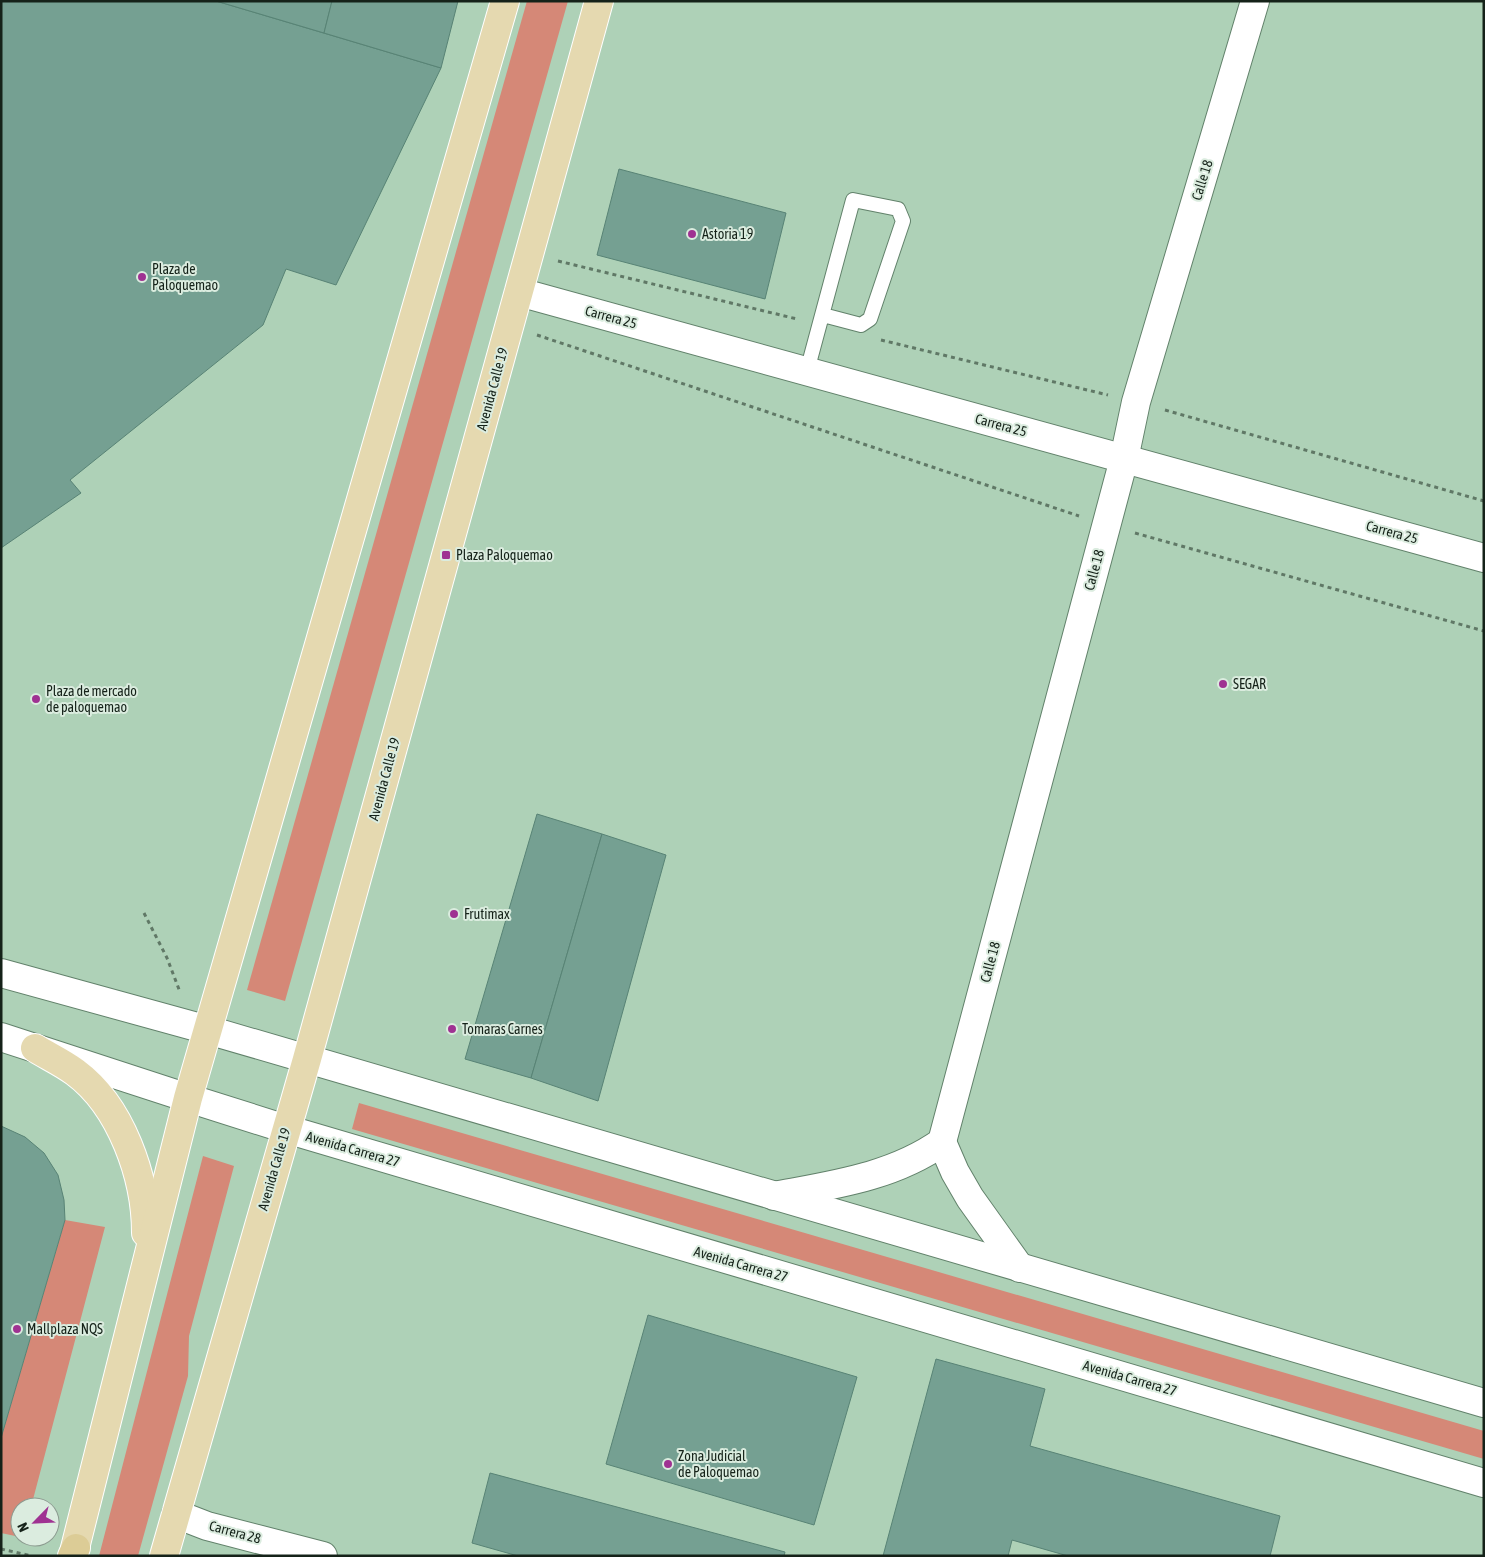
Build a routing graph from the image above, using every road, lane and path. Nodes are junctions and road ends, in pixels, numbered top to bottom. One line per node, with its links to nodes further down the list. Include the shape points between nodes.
1 (505, 1): 17 (main road)
2 (598, 1): 4 (main road, Avenida Calle 19)
3 (1255, 1): 8 (street, Calle 18)
4 (519, 292): 6 (main road, Avenida Calle 19); 7 (street, Carrera 25)
5 (823, 315): 5 (lane, via 860,324 870,319 903,221 898,208 853,200); 7 (lane)
6 (509, 325): 11 (path); 20 (main road, Avenida Calle 19)
7 (807, 371): 9 (street, Carrera 25)
8 (1136, 402): 9 (street, Calle 18); 10 (path)
9 (1124, 458): 11 (street, Calle 18); 12 (street, Carrera 25)
10 (1484, 502)
11 (1106, 525): 13 (path); 23 (street, Calle 18)
12 (1484, 558)
13 (1484, 631)
14 (144, 914): 16 (path)
15 (1, 973): 17 (street)
16 (180, 992)
17 (208, 1030): 20 (street); 21 (main road)
18 (1, 1037): 19 (street, Avenida Carrera 27)
19 (35, 1048): 21 (street, Avenida Carrera 27); 25 (main road, via 75,1072 94,1090 126,1138 139,1176 144,1204)
20 (307, 1059): 22 (main road, Avenida Calle 19); 24 (street)
21 (188, 1098): 22 (street, Avenida Carrera 27); 25 (main road)
22 (286, 1129): 28 (street, Avenida Carrera 27); 29 (main road, Avenida Calle 19)
23 (942, 1142): 24 (street, via 894,1168 863,1178); 26 (street, via 970,1198)
24 (774, 1196): 26 (street)
25 (146, 1263): 31 (main road)
26 (1020, 1268): 27 (street)
27 (1484, 1404)
28 (1484, 1482)
29 (176, 1514): 33 (main road, Avenida Calle 19); 34 (street, Carrera 28, via 207,1526)
30 (1, 1549): 32 (path)
31 (74, 1553)
32 (32, 1556)
33 (164, 1556)
34 (323, 1556)

